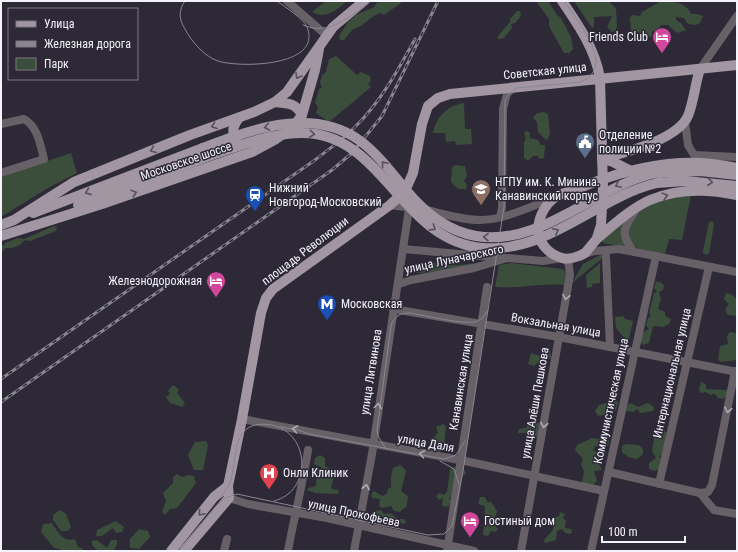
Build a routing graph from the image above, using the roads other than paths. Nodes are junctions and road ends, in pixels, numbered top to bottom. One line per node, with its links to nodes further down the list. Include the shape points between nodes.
1 (287, 1): 5 (street)
2 (364, 1): 5 (main road, Московское шоссе, via 340,19)
3 (562, 1): 9 (main road, via 588,40)
4 (737, 16): 8 (street)
5 (326, 35): 6 (main road, Московское шоссе)
6 (319, 47): 11 (main road, Московское шоссе, one-way to 11, via 287,92); 12 (main road, Московское шоссе)
7 (737, 65): 8 (main road, Советская улица)
8 (700, 69): 9 (main road, Советская улица); 14 (main road)
9 (600, 78): 10 (main road, Советская улица); 20 (main road)
10 (512, 88): 24 (main road, Советская улица, via 450,94 432,102 425,112); 33 (street, via 507,94 503,109)
11 (275, 102): 12 (main road, via 295,105); 13 (main road, Московское шоссе)
12 (302, 115): 17 (main road, Московское шоссе, via 285,133)
13 (239, 118): 17 (main road, via 234,124 234,139); 34 (main road, Московское шоссе, one-way to 34, via 74,182)
14 (687, 118): 16 (main road, via 674,132); 19 (street, via 688,145 694,155)
15 (1, 124): 23 (street, via 24,120 30,123 36,130 44,159)
16 (631, 149): 20 (main road); 22 (main road, via 629,160)
17 (252, 152): 36 (main road, Московское шоссе, one-way to 17, via 31,228 95,207)
18 (204, 153): 25 (main road, one-way to 18, bridge, via 700,171 655,173 616,186 524,234 490,237 476,236 446,226 414,200 372,151 350,135 326,126 299,124 255,129); 27 (main road, one-way to 27, bridge, via 287,134 311,134 337,140 370,163 414,214 434,229 453,240 483,248 500,248 532,241 630,191 657,183 685,181); 34 (main road, one-way to 34); 36 (main road)
19 (737, 157)
20 (602, 160): 22 (main road, via 613,162); 26 (main road)
21 (737, 168): 22 (main road, via 718,164 680,163)
22 (633, 172): 26 (main road)
23 (1, 173)
24 (413, 174): 30 (main road, площадь Революции, via 404,191); 31 (street, улица Литвинова)
25 (737, 175)
26 (603, 178): 29 (main road); 38 (main road, via 603,212)
27 (737, 186)
28 (737, 195): 32 (main road, one-way to 28, via 677,192 710,191)
29 (556, 197): 33 (street); 45 (main road, via 542,213 538,229 542,244 554,255)
30 (390, 205): 31 (street); 57 (main road, площадь Революции, via 284,280 266,298)
31 (409, 207): 33 (street, via 469,219); 39 (street, улица Литвинова)
32 (638, 207): 38 (main road); 40 (street, via 628,223 624,236)
33 (500, 217)
34 (14, 220): 35 (main road, Московское шоссе)
35 (1, 225)
36 (17, 230): 37 (main road, Московское шоссе)
37 (1, 236)
38 (597, 238): 41 (street); 42 (main road)
39 (403, 249): 44 (street); 48 (street, улица Литвинова)
40 (634, 252): 41 (street); 43 (street)
41 (608, 253): 42 (street); 53 (street)
42 (584, 254): 45 (main road)
43 (656, 256): 46 (street); 54 (street, Коммунистическая улица)
44 (507, 258): 45 (street, улица Луначарского, via 543,261); 48 (street, улица Луначарского, via 468,270)
45 (565, 258): 52 (street, улица Алёши Пешкова, one-way to 52, via 570,275)
46 (710, 267): 47 (street); 55 (street, Интернациональная улица)
47 (737, 272)
48 (399, 284): 50 (street, улица Литвинова)
49 (487, 287): 51 (street, Канавинская улица)
50 (393, 309): 51 (street, Вокзальная улица); 58 (street, улица Литвинова, one-way to 50)
51 (482, 324): 52 (street, Вокзальная улица); 60 (street, Канавинская улица)
52 (559, 337): 53 (street, Вокзальная улица); 62 (street, улица Алёши Пешкова, one-way to 62)
53 (610, 347): 54 (street, Вокзальная улица)
54 (634, 352): 55 (street, Вокзальная улица); 61 (street, Коммунистическая улица)
55 (687, 362): 56 (street, Вокзальная улица); 63 (street, Интернациональная улица)
56 (736, 372): 66 (street, one-way to 66, via 712,485 708,492)
57 (242, 419): 58 (street, улица Даля, one-way to 57); 64 (main road, площадь Революции)
58 (373, 445): 60 (street, улица Даля, one-way to 58); 70 (street, улица Литвинова, one-way to 58)
59 (308, 450): 68 (street, via 299,506)
60 (461, 461): 62 (street, улица Даля); 72 (street, Канавинская улица)
61 (608, 472): 63 (street); 65 (street, Коммунистическая улица)
62 (535, 476): 65 (street, улица Даля); 79 (street, улица Алёши Пешкова)
63 (658, 484): 66 (street)
64 (228, 486): 67 (main road, площадь Революции); 73 (main road, one-way to 73, via 214,497)
65 (604, 491): 80 (street, Коммунистическая улица)
66 (700, 494): 69 (street, via 714,510)
67 (229, 498): 68 (street, улица Прокофьева); 74 (main road)
68 (295, 513): 70 (street, улица Прокофьева); 76 (street)
69 (737, 514)
70 (359, 525): 72 (street, улица Прокофьева); 77 (street, улица Литвинова)
71 (227, 539): 75 (street)
72 (447, 548): 78 (street, улица Прокофьева)
73 (171, 551)
74 (184, 551)
75 (224, 551)
76 (288, 551)
77 (354, 551)
78 (474, 551)
79 (521, 551)
80 (591, 551)

